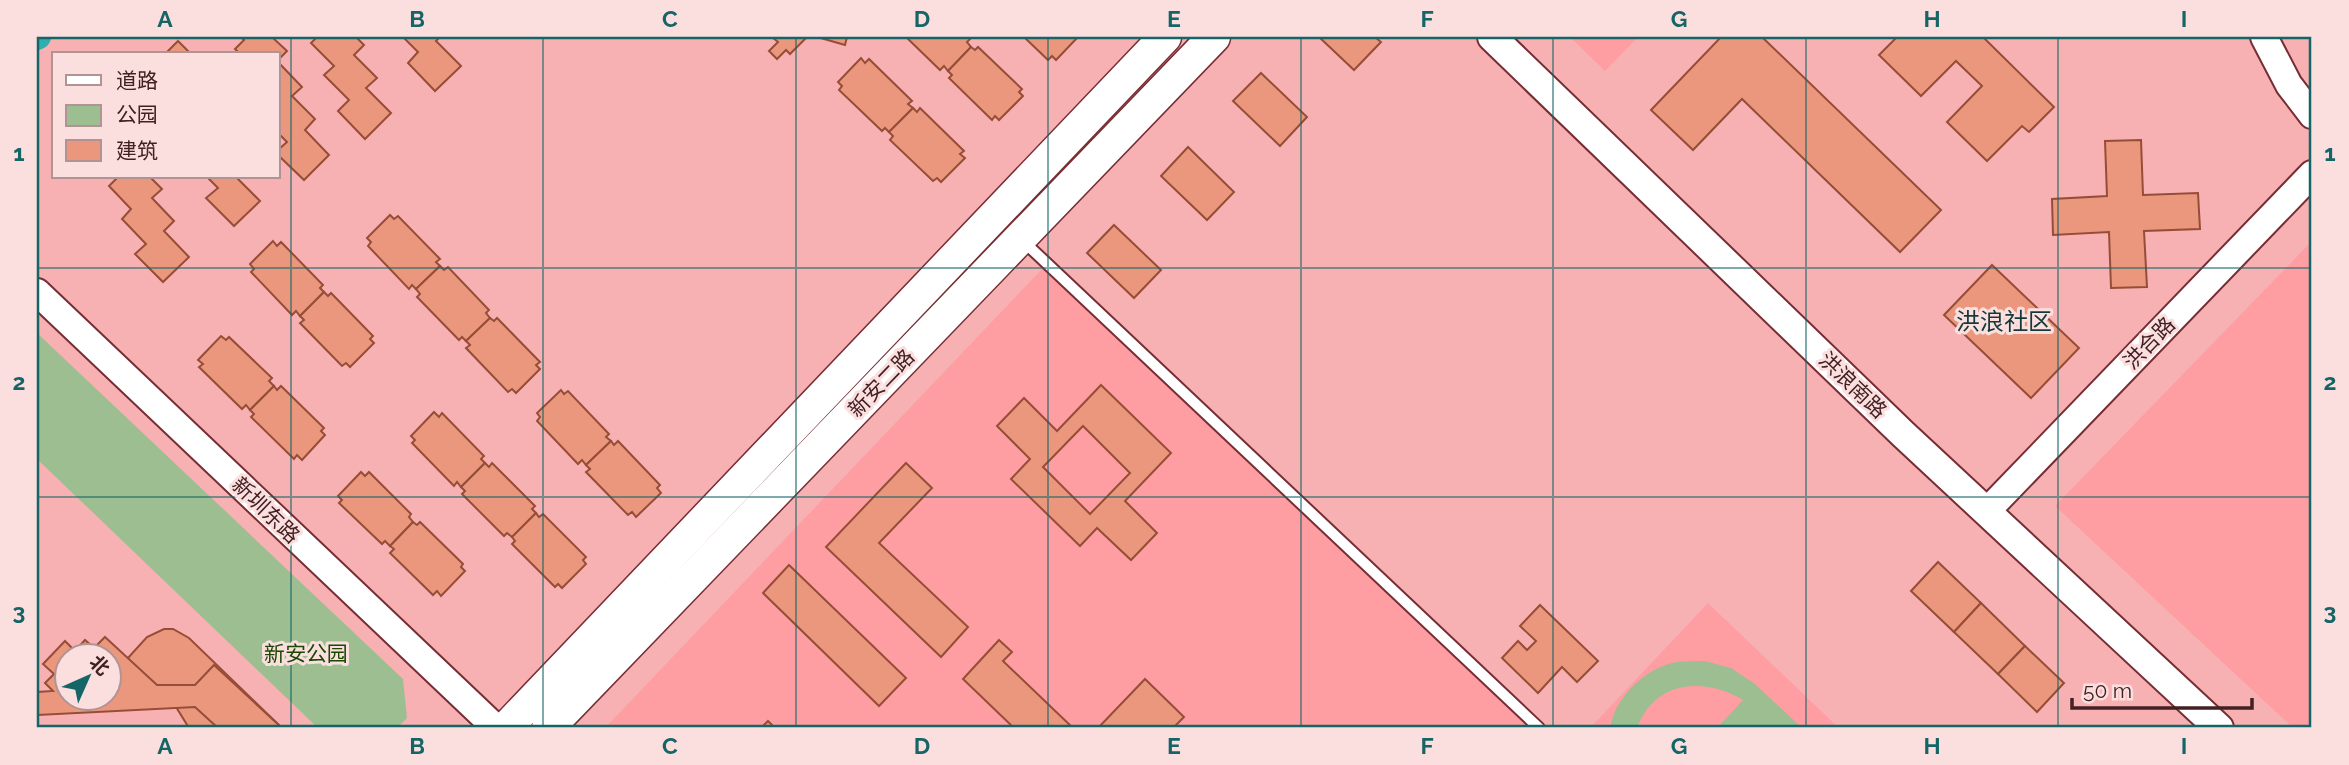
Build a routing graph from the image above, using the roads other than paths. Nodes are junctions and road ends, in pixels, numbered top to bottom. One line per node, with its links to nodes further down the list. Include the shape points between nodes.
1 (1166, 37): 12 (main road, 新安二路)
2 (1214, 37): 7 (main road, 新安二路)
3 (1492, 37): 9 (main road, 洪浪南路)
4 (2264, 37): 5 (street, via 2289,85)
5 (2312, 115)
6 (2312, 173): 9 (street, 洪合路)
7 (1020, 239): 10 (main road, 新安二路); 13 (lane)
8 (37, 292): 11 (street, 新圳东路)
9 (1986, 512): 14 (main road, 洪浪南路)
10 (551, 727)
11 (496, 728)
12 (506, 728)
13 (1539, 728)
14 (2219, 728)

